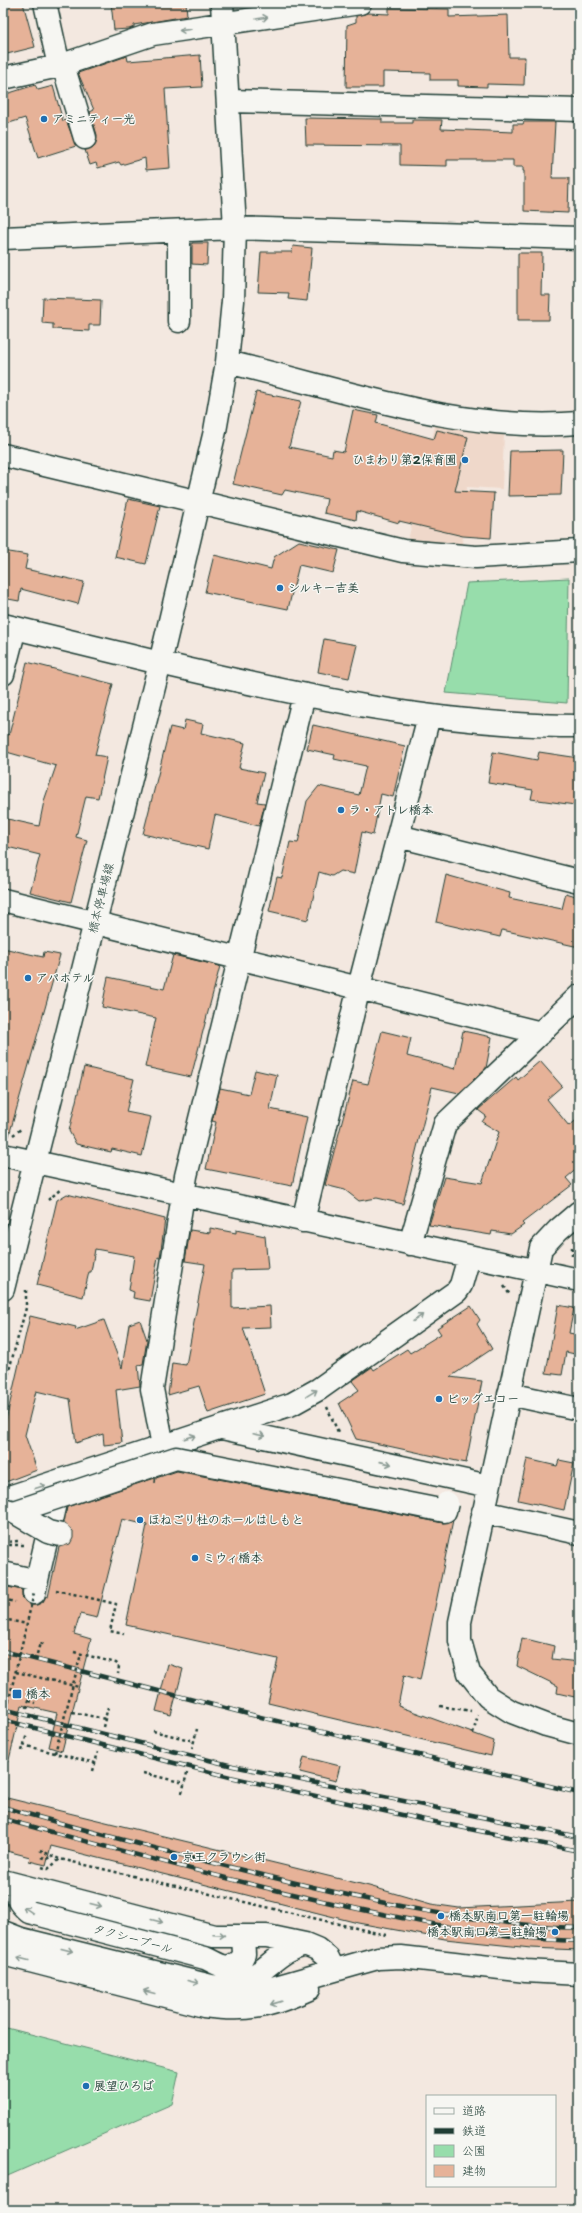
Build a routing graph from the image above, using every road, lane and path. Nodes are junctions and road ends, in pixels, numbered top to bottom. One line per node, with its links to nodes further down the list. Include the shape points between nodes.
1 (45, 3): 5 (street)
2 (222, 3): 4 (street, 橋本停車場線)
3 (360, 3): 4 (street, one-way to 3)
4 (224, 24): 5 (street, one-way to 5, via 153,34); 7 (street, 橋本停車場線)
5 (61, 66): 6 (street); 9 (street)
6 (3, 78)
7 (229, 101): 8 (street); 10 (street, 橋本停車場線)
8 (579, 110)
9 (85, 138)
10 (235, 228): 11 (street); 13 (street); 15 (street, 橋本停車場線)
11 (179, 231): 12 (street); 14 (street)
12 (3, 238)
13 (579, 238)
14 (179, 321)
15 (227, 362): 16 (street, via 458,419 514,425); 18 (street, 橋本停車場線)
16 (579, 423)
17 (3, 455): 18 (street)
18 (199, 500): 19 (street, via 403,551 476,557); 21 (street, 橋本停車場線)
19 (579, 551)
20 (9, 627): 21 (street); 22 (street)
21 (160, 663): 23 (street); 29 (street, 橋本停車場線)
22 (3, 674)
23 (304, 695): 24 (street); 30 (street)
24 (429, 716): 25 (street, via 491,723); 26 (street)
25 (579, 726)
26 (398, 836): 27 (street); 31 (street)
27 (579, 881)
28 (3, 900): 29 (street)
29 (95, 923): 30 (street); 35 (street, 橋本停車場線)
30 (240, 958): 31 (street); 38 (street)
31 (359, 987): 33 (street); 42 (street)
32 (579, 996): 33 (street)
33 (541, 1033): 43 (street, via 445,1124)
34 (3, 1155): 35 (street)
35 (35, 1161): 38 (street); 49 (street, 橋本停車場線)
36 (3, 1183): 39 (path)
37 (63, 1188): 40 (path, via 48,1198)
38 (183, 1193): 42 (street); 56 (street, via 152,1389)
39 (3, 1196)
40 (47, 1206)
41 (579, 1212): 45 (street, via 541,1248)
42 (302, 1221): 43 (street)
43 (410, 1244): 44 (street)
44 (469, 1257): 45 (street); 51 (street, one-way to 44, via 457,1291)
45 (536, 1271): 46 (street); 53 (street)
46 (579, 1280)
47 (28, 1281): 52 (path, via 26,1308)
48 (500, 1283): 50 (path, via 510,1296)
49 (3, 1289)
50 (509, 1303)
51 (319, 1388): 55 (street, one-way to 51, via 292,1404); 57 (path, via 340,1437)
52 (3, 1392)
53 (509, 1394): 54 (street); 58 (street)
54 (579, 1409)
55 (221, 1427): 56 (street, one-way to 55); 57 (street, one-way to 57)
56 (163, 1446): 61 (street, one-way to 56)
57 (343, 1453): 58 (street, one-way to 58)
58 (489, 1486): 62 (street)
59 (56, 1499): 60 (street, bridge, via 176,1458 445,1511); 61 (street, bridge); 64 (street)
60 (447, 1503)
61 (7, 1507): 64 (street, bridge)
62 (483, 1512): 63 (street); 96 (street, via 460,1622 460,1641 467,1668 479,1688 500,1706 546,1725)
63 (579, 1532)
64 (42, 1540): 65 (path); 66 (path); 68 (street)
65 (3, 1542)
66 (3, 1545)
67 (3, 1573): 68 (street)
68 (42, 1588): 70 (path, bridge); 71 (path, via 116,1604 110,1631)
69 (3, 1619): 70 (path)
70 (27, 1624): 76 (path, bridge)
71 (124, 1634)
72 (46, 1645): 74 (path, via 40,1643)
73 (74, 1652): 75 (path)
74 (37, 1654)
75 (81, 1654): 77 (path, via 116,1663 119,1666); 78 (path, bridge)
76 (16, 1672): 78 (path); 90 (path, bridge)
77 (118, 1674)
78 (73, 1685): 79 (path); 102 (path, bridge)
79 (79, 1687)
80 (32, 1688): 81 (path)
81 (29, 1701): 82 (path); 85 (path)
82 (36, 1703)
83 (440, 1706): 86 (path)
84 (108, 1707): 89 (path)
85 (27, 1708)
86 (471, 1711)
87 (72, 1712): 89 (path)
88 (478, 1715): 94 (path)
89 (105, 1719): 91 (path)
90 (3, 1725)
91 (103, 1727)
92 (197, 1729): 97 (path)
93 (153, 1730): 97 (path)
94 (473, 1733)
95 (26, 1734): 98 (path)
96 (579, 1734)
97 (194, 1741): 99 (path)
98 (23, 1745): 100 (path); 102 (path)
99 (192, 1749)
100 (22, 1751)
101 (98, 1752): 103 (path)
102 (55, 1753): 103 (path)
103 (96, 1763): 104 (path)
104 (93, 1771)
105 (143, 1773): 107 (path)
106 (187, 1773): 107 (path)
107 (184, 1783): 108 (path)
108 (182, 1793)
109 (40, 1850): 111 (path, via 48,1852)
110 (42, 1857): 111 (path)
111 (52, 1857): 112 (path)
112 (60, 1859): 113 (path, via 48,1869); 117 (path)
113 (34, 1866)
114 (10, 1883): 116 (street, one-way to 116, via 214,1936); 116 (street, タクシープール, one-way to 114, via 244,1954 241,1960 234,1965 222,1966 205,1958 29,1912 19,1903)
115 (3, 1932): 122 (street, one-way to 122, via 21,1939)
116 (243, 1936): 118 (street, via 267,1936)
117 (390, 1936)
118 (305, 1944): 120 (street, via 328,1958); 122 (street, via 284,1953 258,1975 234,1986)
119 (3, 1954): 120 (street, one-way to 119, via 309,1989 280,2002 252,2009 227,2009 204,2006)
120 (334, 1970): 121 (street, via 378,1958 401,1957 526,1971); 122 (street, via 272,1988)
121 (579, 1974)
122 (221, 1988)

